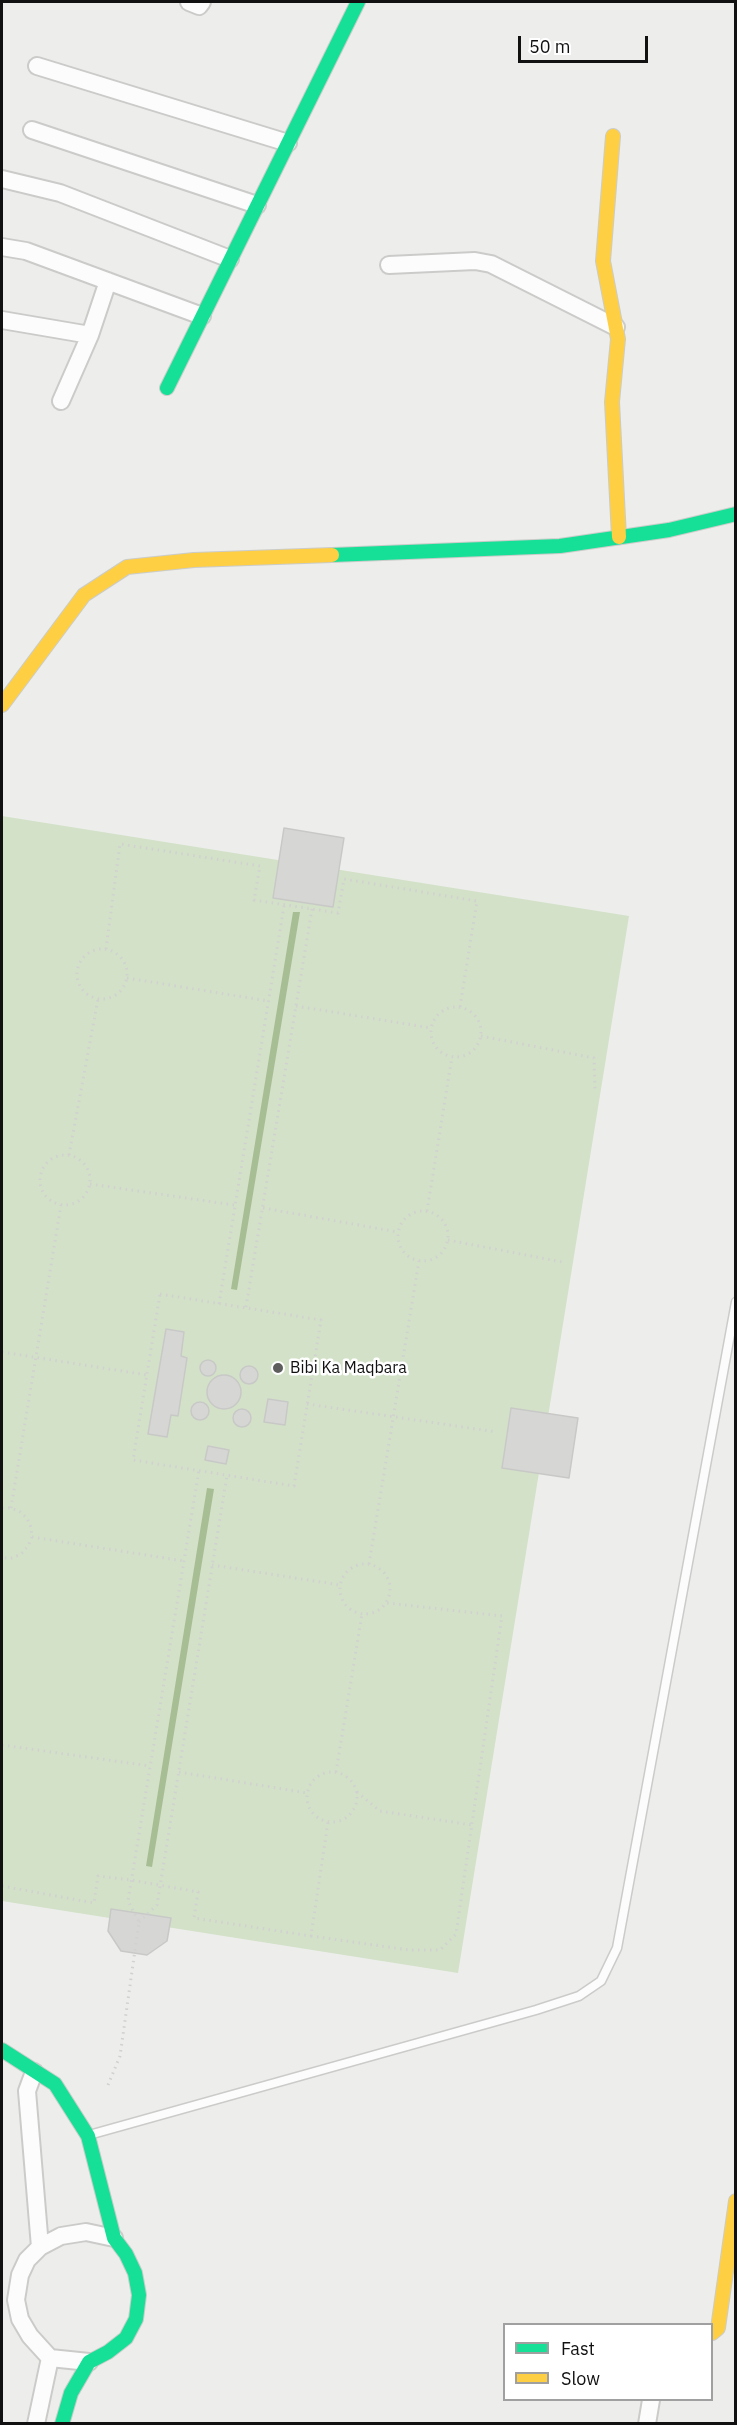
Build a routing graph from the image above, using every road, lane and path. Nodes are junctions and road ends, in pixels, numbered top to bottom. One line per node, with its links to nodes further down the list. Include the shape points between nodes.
1 (189, 2): 2 (street, via 199,6)
2 (202, 2)
3 (358, 2): 7 (street)
4 (37, 66): 7 (street)
5 (32, 130): 9 (street)
6 (613, 136): 16 (street, via 603,261)
7 (288, 143): 9 (street)
8 (2, 179): 11 (street, via 60,193)
9 (257, 205): 11 (street)
10 (2, 246): 13 (street)
11 (230, 259): 14 (street)
12 (389, 265): 16 (street, via 475,261 491,264)
13 (108, 281): 14 (street); 17 (street)
14 (202, 315): 18 (street)
15 (2, 320): 17 (street)
16 (616, 327): 21 (street, via 618,351 612,402)
17 (90, 335): 19 (street)
18 (167, 388)
19 (61, 401)
20 (735, 514): 21 (street)
21 (619, 537): 22 (street, via 560,546 194,560 127,567 84,595)
22 (2, 705)
23 (284, 905): 24 (path); 25 (path, via 254,900 260,866 120,844); 28 (path)
24 (312, 909): 29 (path); 30 (path, via 338,913 344,879 477,901)
25 (106, 949): 26 (path, via 123,959); 27 (path, via 87,954 77,970 82,989)
26 (128, 978): 27 (path, via 117,995); 28 (path)
27 (98, 999): 35 (path)
28 (268, 1001): 38 (path)
29 (296, 1006): 31 (path); 39 (path)
30 (460, 1007): 31 (path, via 441,1011); 32 (path, via 477,1017)
31 (431, 1028): 33 (path, via 435,1046)
32 (481, 1036): 33 (path, via 471,1052); 34 (path, via 594,1058)
33 (452, 1057): 40 (path)
34 (595, 1090)
35 (69, 1155): 36 (path, via 86,1166); 37 (path, via 50,1160 40,1176 44,1195)
36 (90, 1184): 37 (path, via 80,1201); 38 (path)
37 (61, 1205): 49 (path)
38 (234, 1205): 46 (path)
39 (263, 1208): 41 (path); 47 (path)
40 (428, 1211): 41 (path, via 408,1215); 42 (path, via 444,1221)
41 (398, 1232): 43 (path, via 403,1251)
42 (448, 1240): 43 (path, via 438,1256); 44 (path)
43 (419, 1261): 52 (path)
44 (561, 1262)
45 (735, 1302): 83 (lane, via 616,1947 601,1981 579,1996 536,2010)
46 (219, 1304): 47 (path); 50 (path, via 160,1294)
47 (246, 1308): 51 (path, via 321,1320)
48 (2, 1352): 49 (path)
49 (34, 1358): 50 (path); 57 (path)
50 (147, 1375): 54 (path, via 133,1460)
51 (307, 1404): 52 (path); 55 (path, via 294,1486)
52 (394, 1417): 53 (path); 62 (path)
53 (497, 1432)
54 (199, 1470): 55 (path); 60 (path)
55 (227, 1475): 63 (path)
56 (2, 1508): 57 (path)
57 (10, 1508): 58 (path, via 27,1518)
58 (32, 1537): 59 (path, via 21,1554); 60 (path)
59 (2, 1558): 61 (path)
60 (184, 1561): 68 (path)
61 (2, 1564)
62 (369, 1564): 64 (path, via 351,1569); 65 (path, via 386,1574 391,1593)
63 (212, 1565): 64 (path); 69 (path)
64 (340, 1585): 66 (path, via 345,1604)
65 (387, 1603): 66 (path, via 371,1614); 74 (path, via 502,1616)
66 (362, 1614): 70 (path)
67 (2, 1745): 68 (path)
68 (150, 1766): 75 (path)
69 (178, 1772): 72 (path); 76 (path)
70 (336, 1772): 71 (path, via 353,1783); 72 (path, via 317,1777)
71 (357, 1792): 73 (path, via 354,1811 338,1822); 74 (path, via 380,1811)
72 (307, 1793): 73 (path, via 311,1812)
73 (328, 1822): 79 (path)
74 (472, 1825): 79 (path, via 456,1934 440,1950 410,1950)
75 (131, 1880): 76 (path); 77 (path, via 98,1876 94,1903); 78 (path, via 128,1900)
76 (160, 1885): 78 (path, via 157,1905); 79 (path, via 198,1893 194,1918)
77 (2, 1886)
78 (139, 1922): 82 (path, via 120,2056)
79 (310, 1936)
80 (2, 2050): 81 (street)
81 (34, 2072): 83 (street, via 55,2084); 86 (street, via 27,2091)
82 (108, 2085)
83 (88, 2136): 85 (street)
84 (735, 2201): 87 (street, via 718,2328)
85 (114, 2238): 86 (street, via 73,2233); 89 (street, via 135,2273 139,2295 136,2319 126,2338)
86 (40, 2247): 88 (street, via 27,2260 20,2275 16,2300 25,2328)
87 (713, 2332)
88 (50, 2358): 89 (street); 91 (street)
89 (89, 2362): 92 (street, via 71,2393)
90 (651, 2401): 93 (street)
91 (36, 2424)
92 (62, 2424)
93 (647, 2424)

